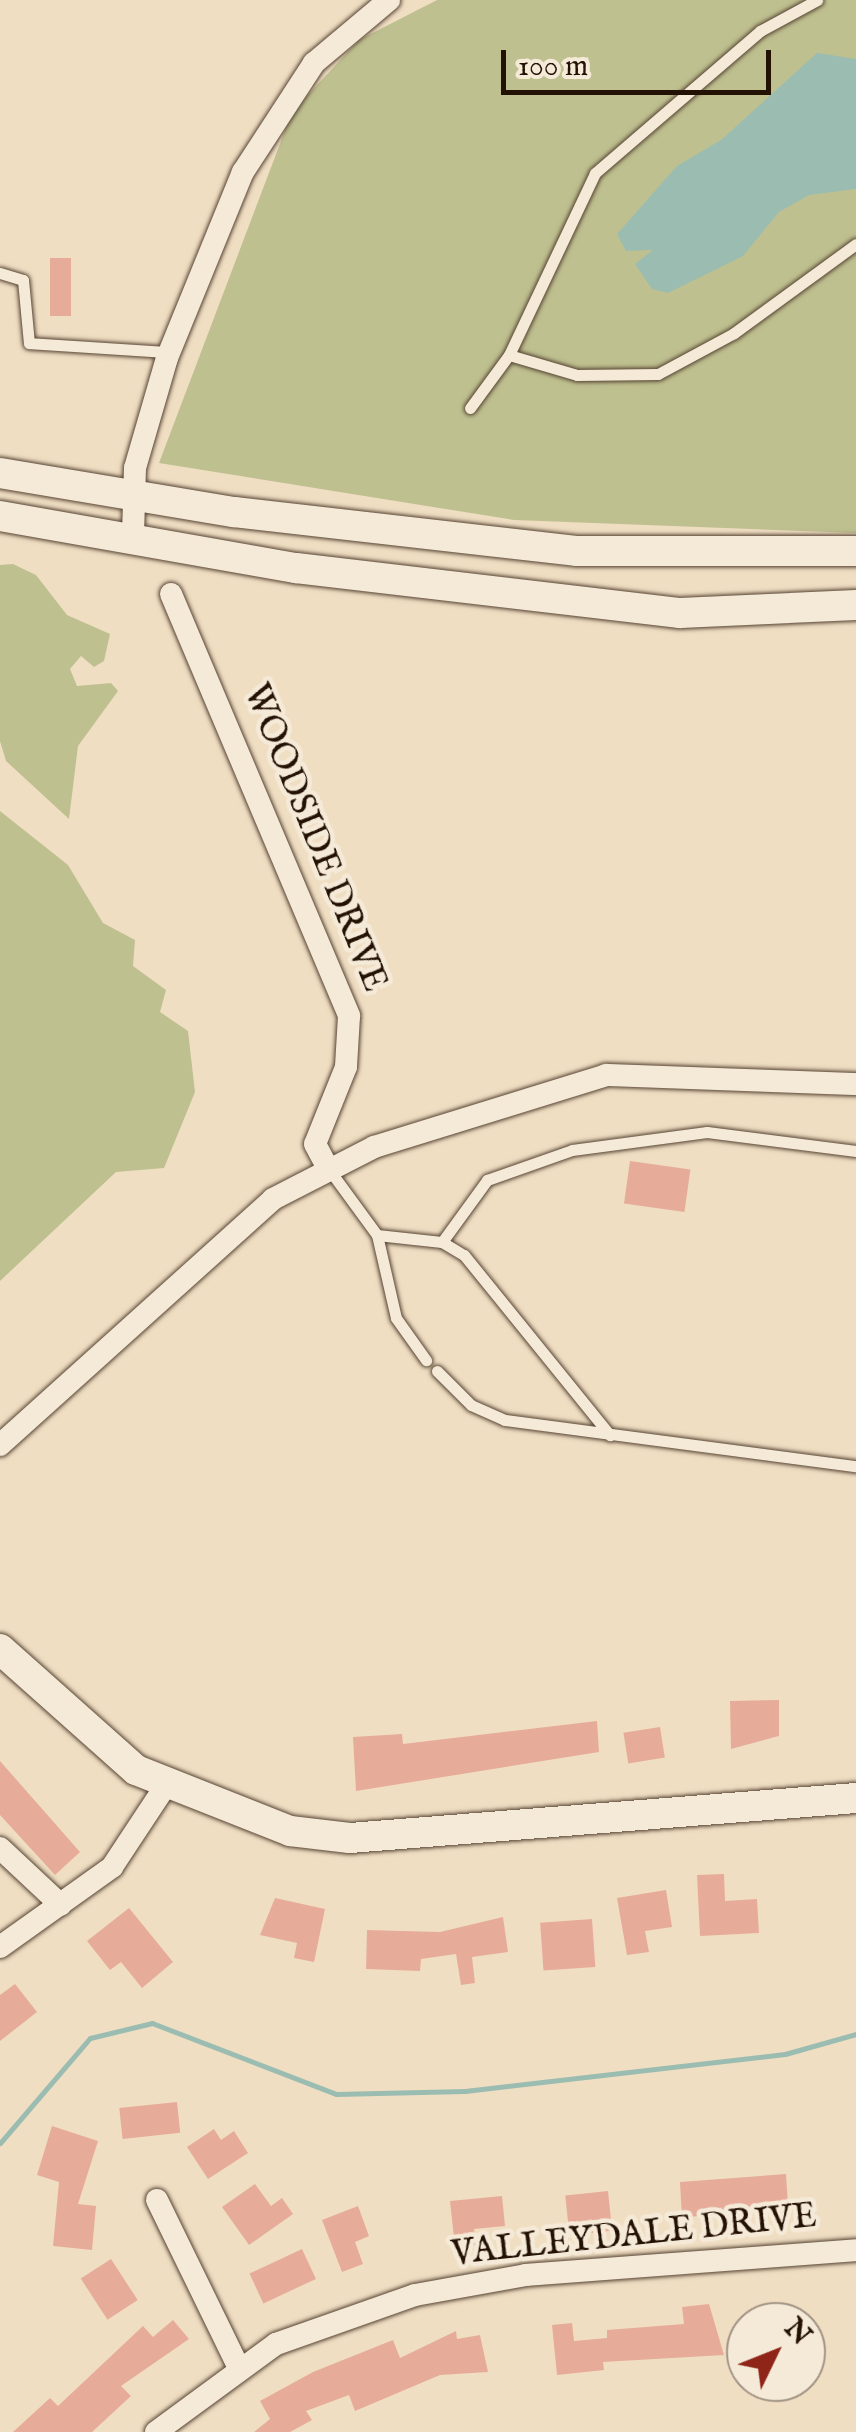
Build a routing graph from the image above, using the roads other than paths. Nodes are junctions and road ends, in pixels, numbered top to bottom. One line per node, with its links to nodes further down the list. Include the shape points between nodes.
1 (389, 0): 5 (street, via 339,36 277,109)
2 (817, 0): 6 (lane, via 760,31 595,172)
3 (856, 244): 6 (lane, via 734,333 658,374 577,375)
4 (0, 273): 5 (lane, via 23,280 29,343)
5 (169, 352): 9 (street)
6 (508, 355): 7 (lane)
7 (470, 408)
8 (0, 472): 9 (main road)
9 (131, 494): 11 (street); 12 (main road, via 576,551)
10 (0, 516): 11 (main road)
11 (133, 535): 14 (main road, via 296,568 680,613)
12 (856, 551)
13 (171, 594): 17 (street, WOODSIDE DRIVE, via 349,1016 346,1067 315,1144)
14 (856, 604)
15 (856, 1084): 17 (street, via 670,1071 574,1080)
16 (856, 1151): 19 (lane, via 707,1132 572,1150 486,1180)
17 (328, 1168): 18 (lane); 23 (street, via 273,1199)
18 (377, 1235): 19 (lane); 20 (lane, via 396,1318)
19 (442, 1242): 22 (lane, via 464,1255)
20 (426, 1360)
21 (437, 1371): 22 (lane, via 471,1405 505,1420)
22 (610, 1435): 24 (lane)
23 (0, 1445)
24 (856, 1466)
25 (0, 1649): 26 (main road, via 54,1704)
26 (166, 1785): 27 (main road, via 236,1816 350,1838); 29 (street, via 134,1844)
27 (856, 1798)
28 (0, 1848): 29 (street)
29 (60, 1906): 30 (street)
30 (0, 1947)
31 (158, 2200): 33 (street)
32 (856, 2250): 33 (street, VALLEYDALE DRIVE, via 526,2275 434,2292 350,2314)
33 (238, 2366): 34 (street, VALLEYDALE DRIVE)
34 (156, 2432)

